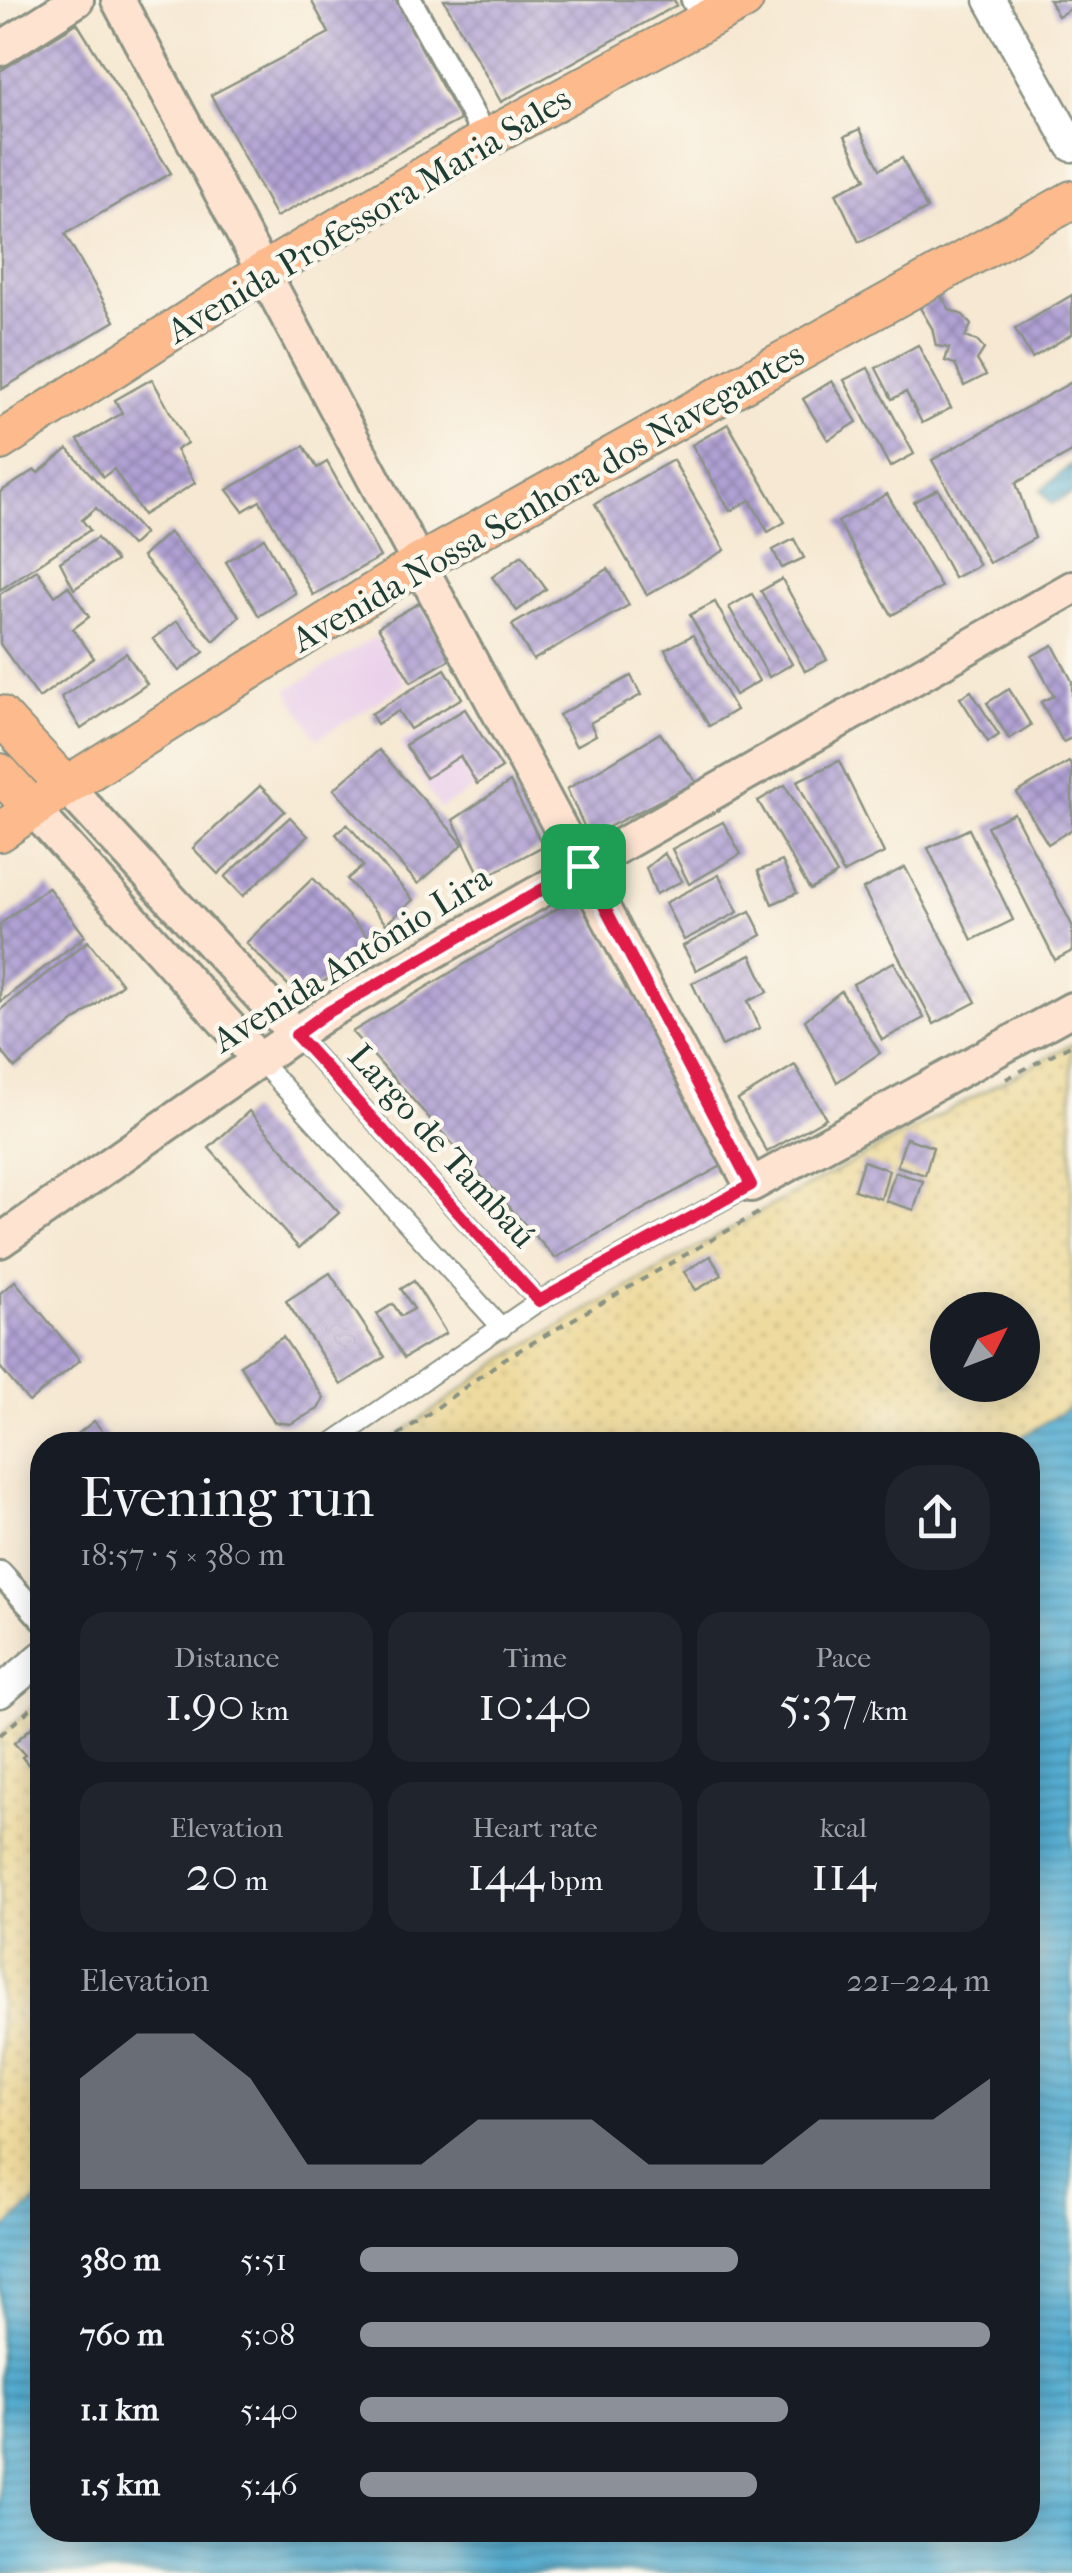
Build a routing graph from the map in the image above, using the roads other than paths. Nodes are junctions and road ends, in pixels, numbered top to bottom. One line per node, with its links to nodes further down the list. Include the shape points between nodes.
1 (78, 0): 7 (main road)
2 (118, 0): 11 (main road)
3 (410, 0): 8 (street)
4 (744, 0): 6 (main road, Avenida Professora Maria Sales)
5 (990, 0): 9 (street)
6 (699, 11): 8 (main road, Avenida Professora Maria Sales)
7 (0, 49)
8 (486, 139): 11 (main road, Avenida Professora Maria Sales)
9 (1072, 146)
10 (1072, 200): 13 (main road, Avenida Nossa Senhora dos Navegantes)
11 (262, 273): 12 (main road, Avenida Professora Maria Sales); 13 (main road)
12 (0, 441)
13 (420, 563): 17 (main road, Avenida Nossa Senhora dos Navegantes); 20 (main road)
14 (1072, 588): 20 (main road, Avenida Antônio Lira)
15 (0, 715): 17 (main road)
16 (0, 773): 18 (main road)
17 (66, 786): 18 (main road, Avenida Nossa Senhora dos Navegantes); 22 (main road)
18 (33, 809): 19 (main road, Avenida Nossa Senhora dos Navegantes); 23 (main road)
19 (0, 832)
20 (583, 866): 22 (main road, Avenida Antônio Lira); 24 (main road)
21 (1072, 1009): 24 (main road)
22 (296, 1035): 23 (main road, Avenida Antônio Lira); 26 (street, Largo de Tambaú)
23 (260, 1061): 25 (main road, Avenida Antônio Lira); 27 (street)
24 (751, 1185): 26 (street)
25 (0, 1241)
26 (539, 1301): 27 (street)
27 (502, 1328): 28 (street)
28 (349, 1432)
29 (0, 1573): 30 (street)
30 (30, 1607)
31 (30, 1667): 32 (street)
32 (0, 1692)

